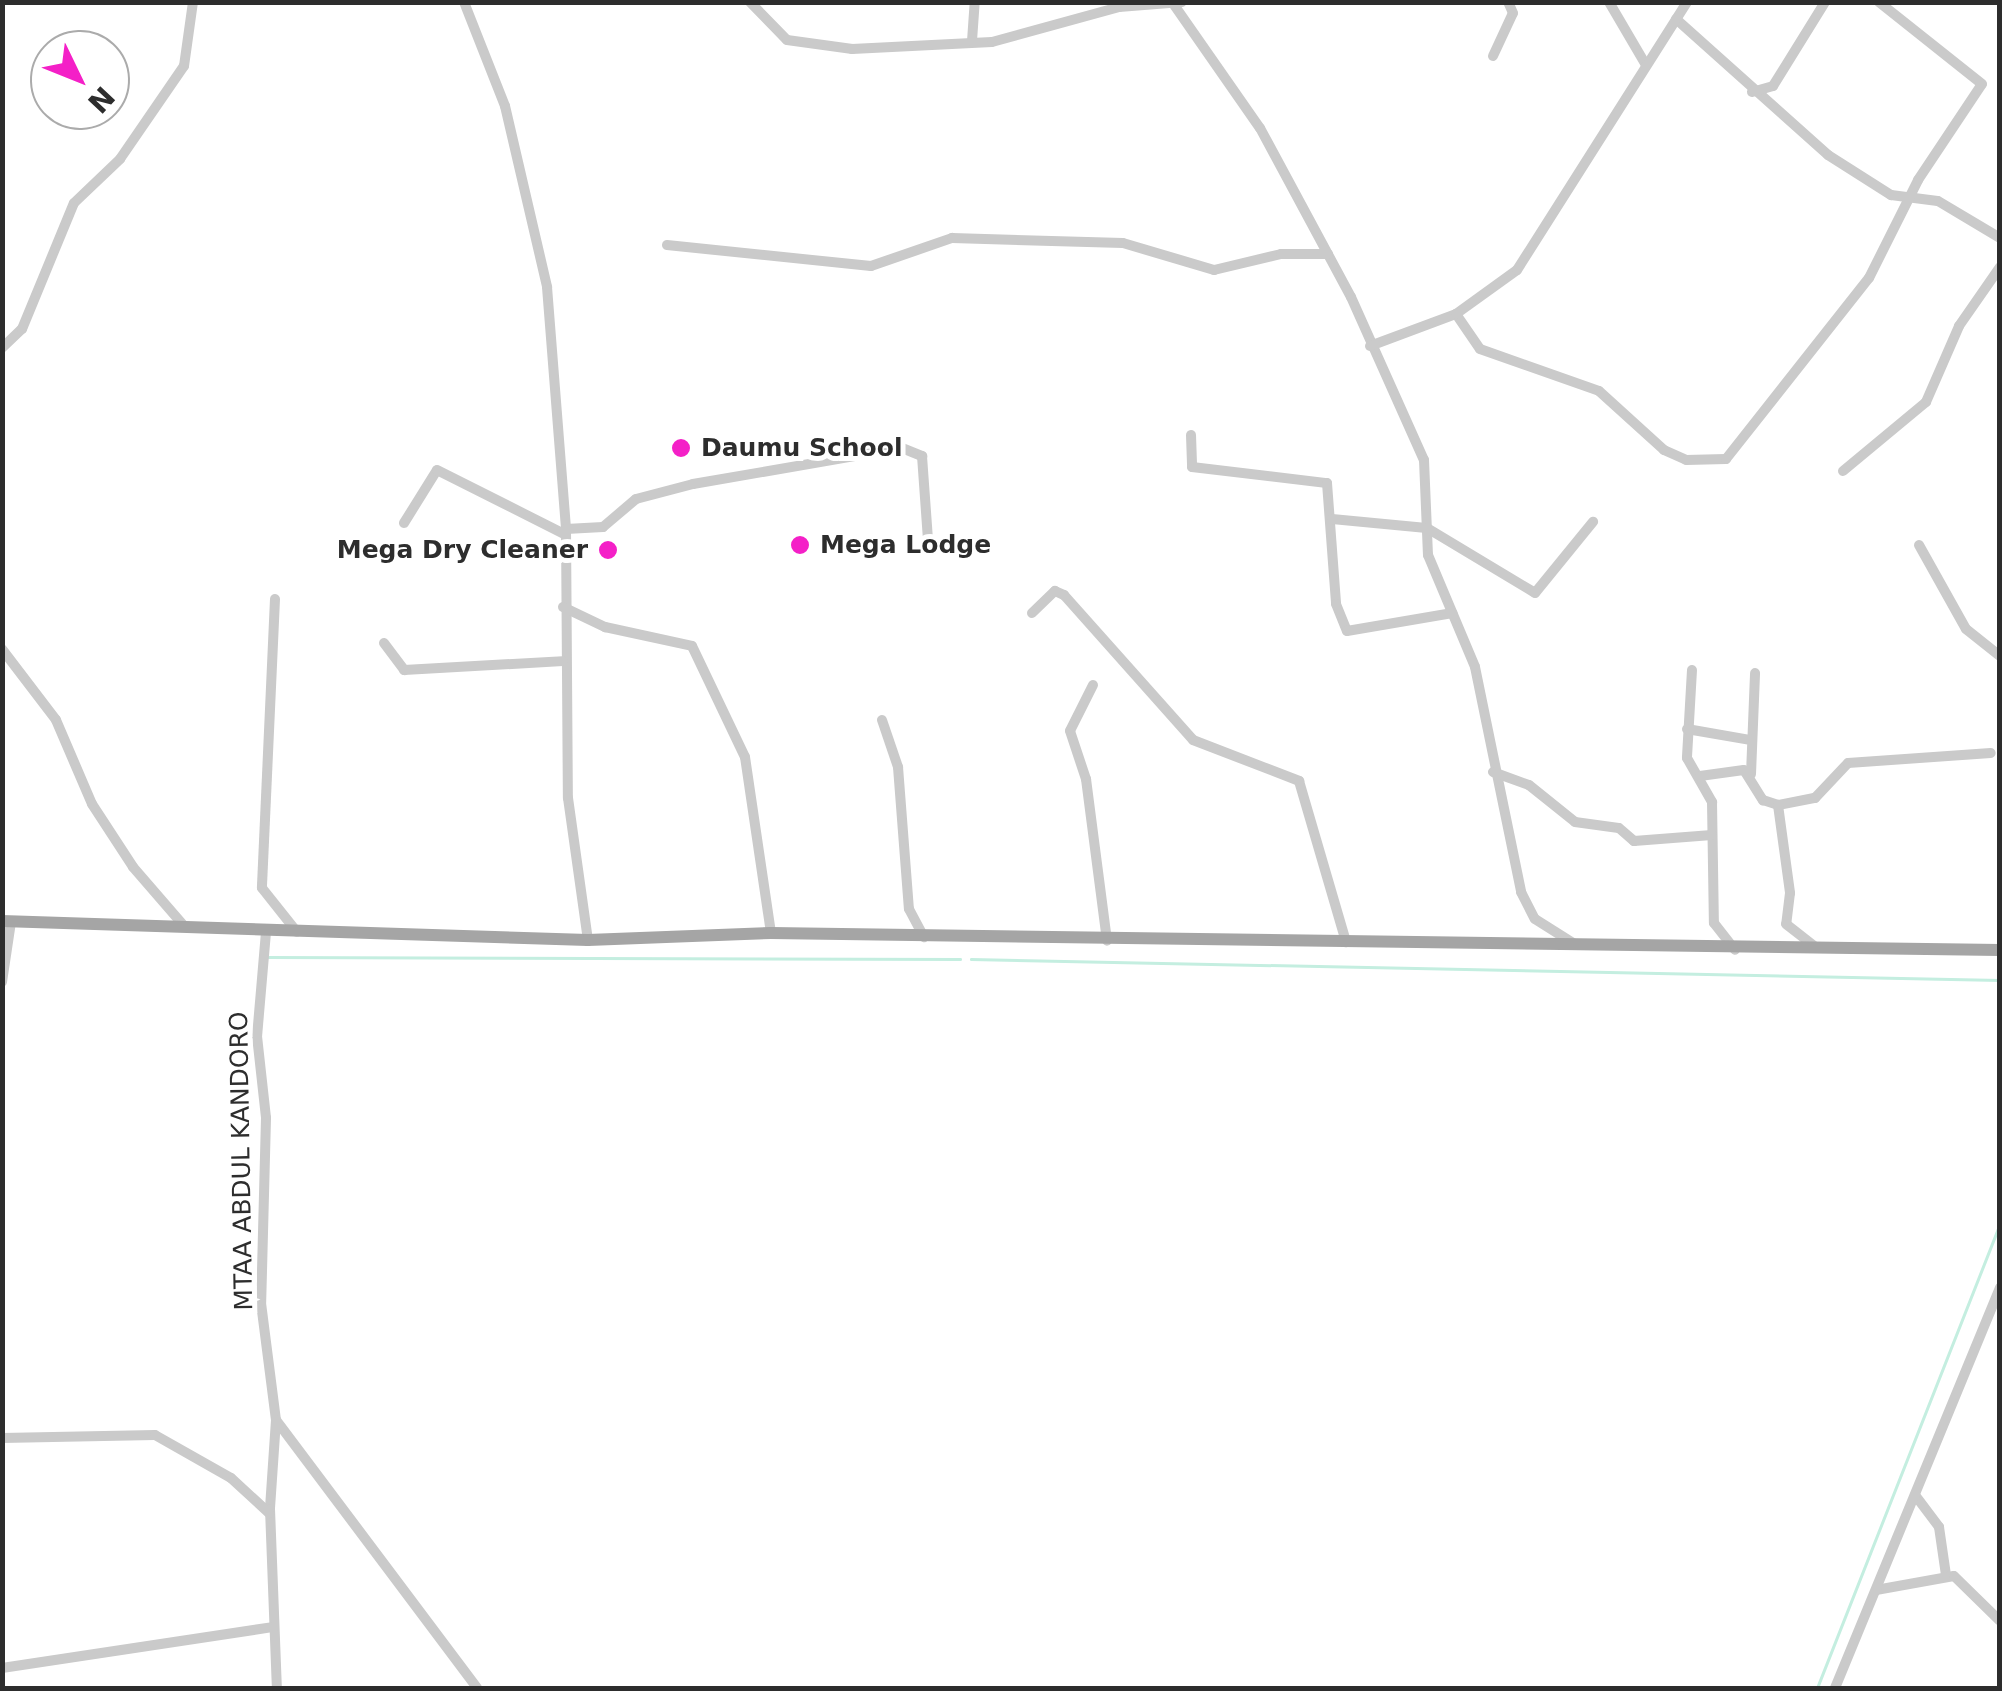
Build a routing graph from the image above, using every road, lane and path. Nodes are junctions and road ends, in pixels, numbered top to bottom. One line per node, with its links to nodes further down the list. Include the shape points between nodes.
1 (464, 2): 34 (street, via 505,106 544,268)
2 (750, 2): 12 (street, via 793,42 852,49)
3 (975, 2): 12 (street)
4 (1508, 2): 13 (street, via 1513,13)
5 (1609, 2): 14 (street)
6 (1688, 2): 11 (street)
7 (1824, 2): 15 (street, via 1774,86)
8 (1879, 2): 16 (street, via 1982,84)
9 (193, 3): 26 (street, via 184,66 120,159 74,204 22,329)
10 (1176, 4): 12 (street, via 1120,7); 21 (street, via 1254,118)
11 (1676, 19): 14 (street); 15 (street)
12 (972, 41)
13 (1493, 56)
14 (1646, 65): 23 (street, via 1544,238 1489,296)
15 (1751, 92): 18 (street, via 1828,155)
16 (1918, 180): 17 (street); 18 (street)
17 (1922, 195): 18 (street); 19 (street)
18 (1908, 197): 23 (street, via 1847,309 1746,441 1711,464 1664,450 1599,391 1480,349)
19 (2000, 238)
20 (667, 245): 21 (street, via 871,266 952,238 1123,243 1214,270)
21 (1328, 254): 25 (street)
22 (2000, 267): 29 (street, via 1959,326 1926,402)
23 (1456, 314): 24 (street)
24 (1398, 340): 25 (street); 27 (street)
25 (1370, 346): 27 (street)
26 (2, 348)
27 (1380, 361): 33 (street, via 1430,477)
28 (1190, 435): 30 (street, via 1192,468 1326,483)
29 (1843, 472)
30 (1332, 520): 33 (street); 40 (street, via 1336,604 1347,630)
31 (1594, 522): 33 (street, via 1534,594)
32 (404, 523): 34 (street, via 437,470)
33 (1427, 528): 40 (street, via 1431,569)
34 (566, 532): 35 (street, via 603,528 636,500 693,484 902,448 922,456); 38 (street)
35 (928, 540)
36 (1919, 545): 43 (street, via 1966,629)
37 (275, 599): 60 (street, via 262,888)
38 (563, 607): 44 (street); 61 (street, via 604,627 692,646 745,758)
39 (1032, 613): 65 (street, via 1056,591 1064,595 1193,740 1299,781)
40 (1452, 613): 52 (street, via 1475,668)
41 (384, 644): 44 (street, via 404,670)
42 (2, 650): 58 (street, via 56,720 92,804)
43 (2000, 656)
44 (563, 661): 63 (street, via 568,798)
45 (1692, 670): 49 (street)
46 (1755, 673): 50 (street)
47 (1093, 685): 64 (street, via 1070,732 1086,779)
48 (882, 720): 62 (street, via 898,767 909,908)
49 (1687, 729): 50 (street); 54 (street, via 1686,758)
50 (1751, 740): 53 (street)
51 (1992, 753): 55 (street, via 1848,763 1815,798)
52 (1494, 772): 56 (street, via 1530,785 1574,822 1618,828 1634,841); 66 (street, via 1521,892 1535,918)
53 (1751, 774): 54 (street); 55 (street, via 1763,800)
54 (1700, 776): 56 (street, via 1712,802)
55 (1778, 805): 67 (street, via 1790,892 1786,924)
56 (1712, 835): 69 (street, via 1714,923)
57 (7, 921): 58 (main road); 70 (street)
58 (186, 928): 59 (main road)
59 (266, 932): 60 (main road); 72 (street, MTAA ABDUL KANDORO, via 257,1036 266,1118 262,1303)
60 (298, 933): 63 (main road)
61 (771, 933): 62 (main road); 63 (main road)
62 (924, 937): 64 (main road)
63 (588, 940)
64 (1107, 941): 65 (main road)
65 (1346, 942): 66 (main road)
66 (1573, 943): 69 (main road)
67 (1819, 949): 68 (main road); 69 (main road)
68 (2000, 950)
69 (1736, 951)
70 (2, 982)
71 (2000, 1288): 74 (street)
72 (276, 1420): 75 (street, MTAA ABDUL KANDORO); 82 (street)
73 (2, 1438): 75 (street, via 155,1434 231,1478)
74 (1915, 1494): 76 (street, via 1939,1527); 77 (street)
75 (270, 1514): 79 (street, MTAA ABDUL KANDORO)
76 (1946, 1576): 77 (street); 78 (street, via 1962,1580)
77 (1876, 1590): 83 (street)
78 (2000, 1621)
79 (274, 1627): 80 (street); 81 (street, MTAA ABDUL KANDORO)
80 (2, 1668)
81 (277, 1688)
82 (476, 1688)
83 (1835, 1688)

